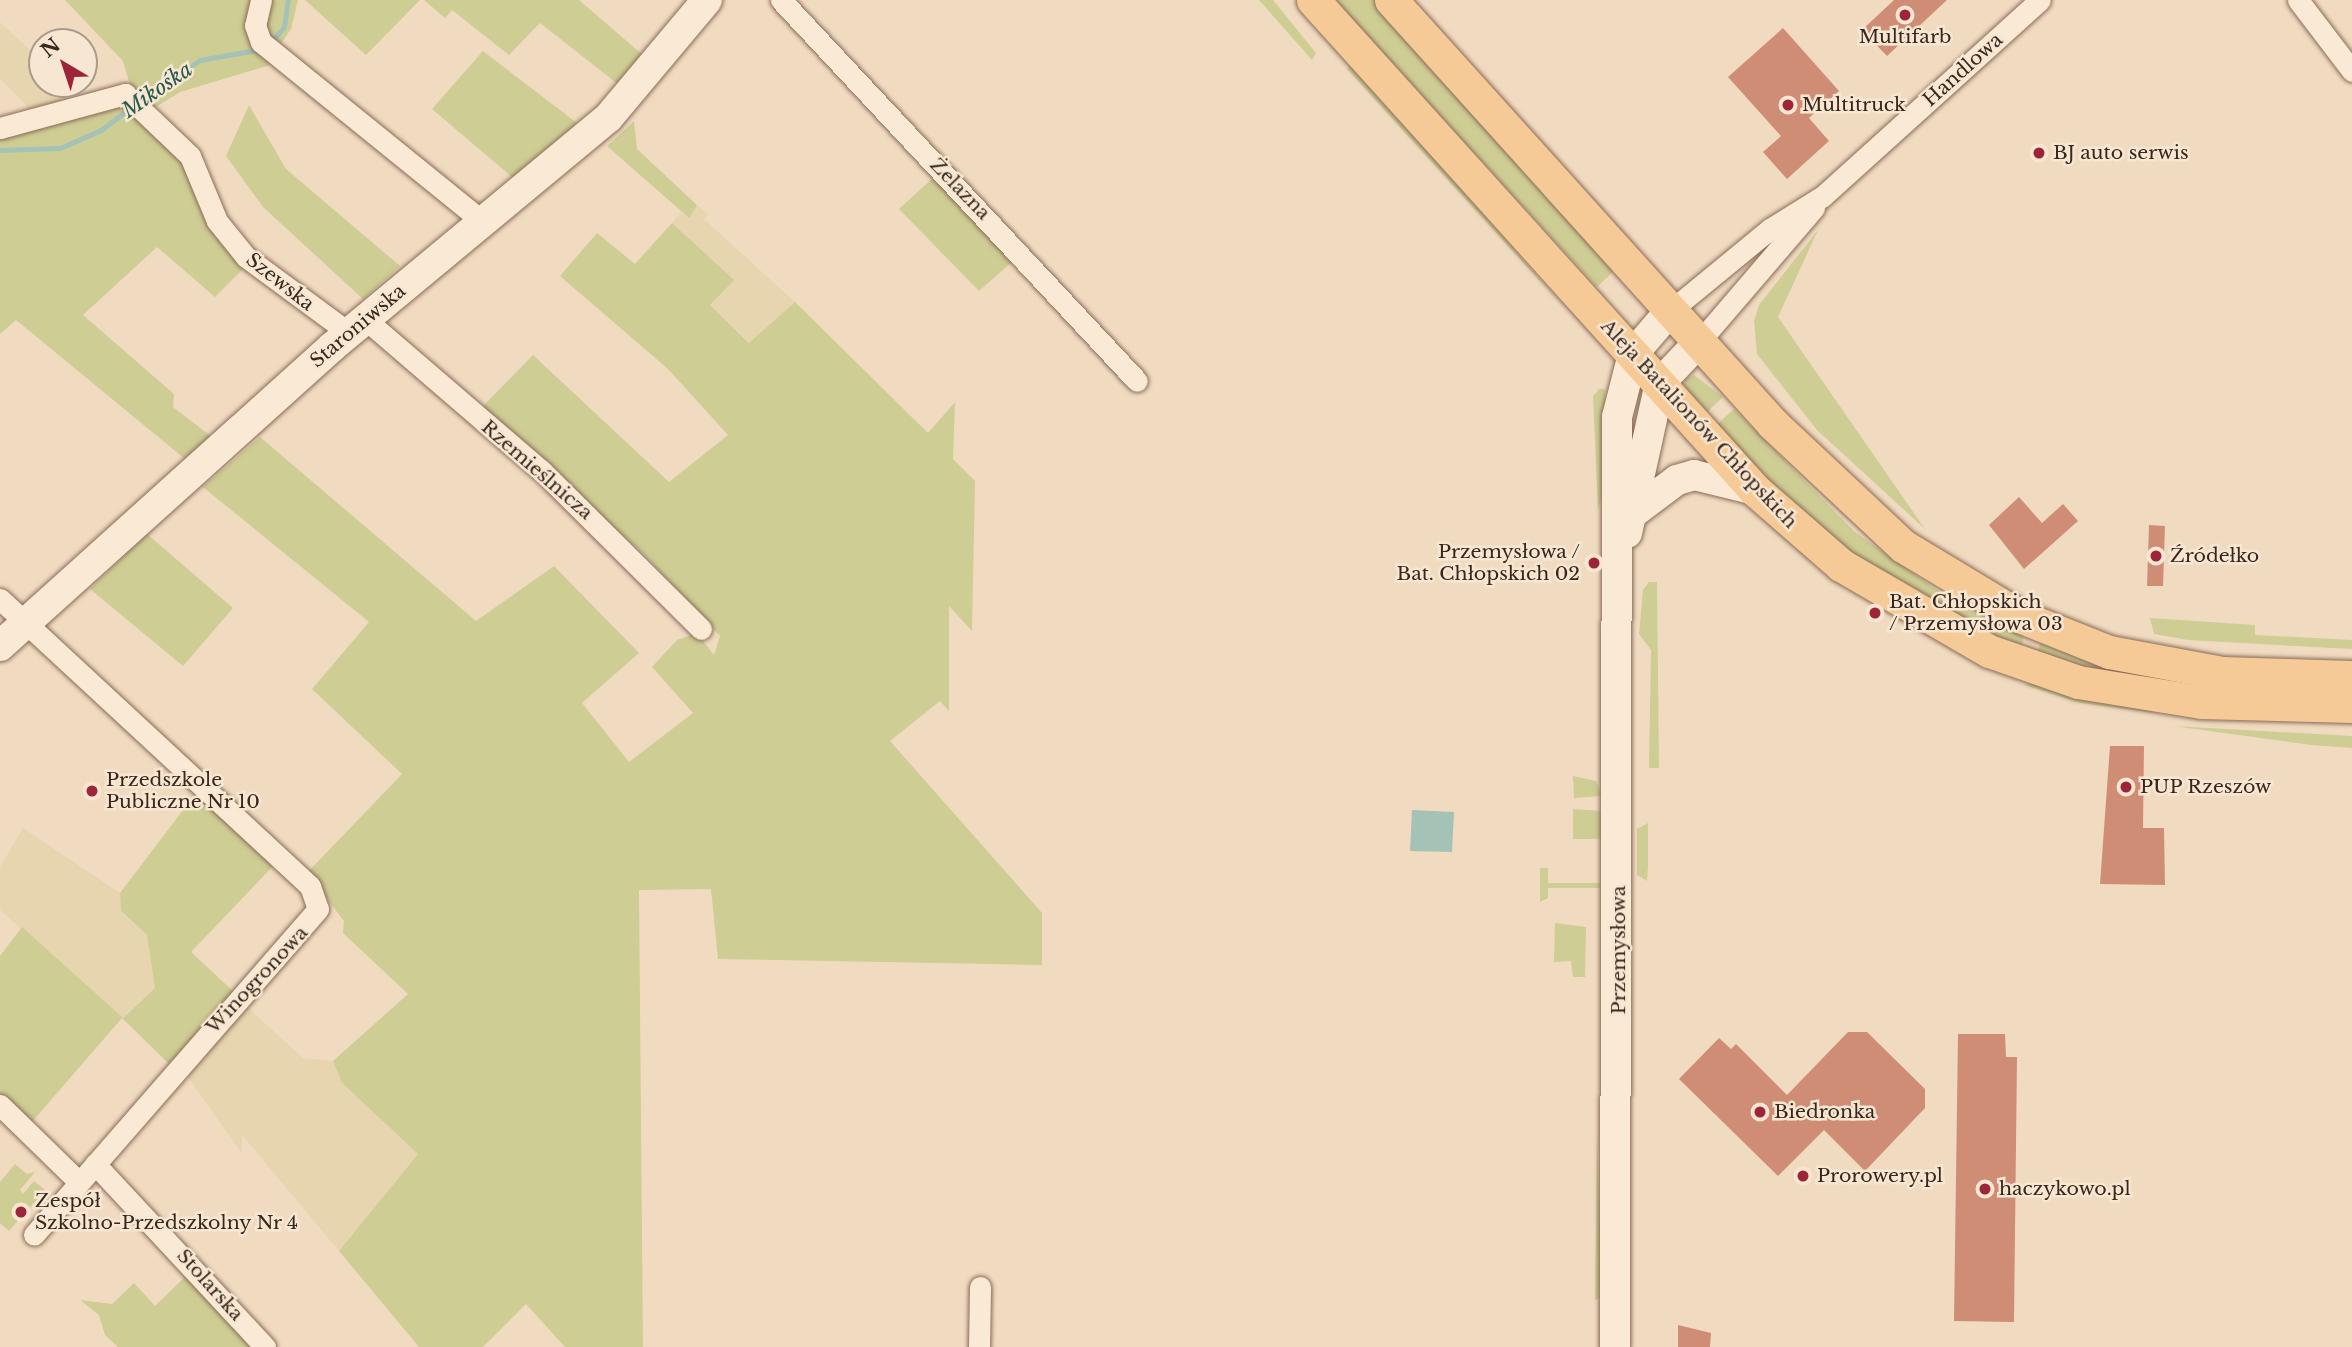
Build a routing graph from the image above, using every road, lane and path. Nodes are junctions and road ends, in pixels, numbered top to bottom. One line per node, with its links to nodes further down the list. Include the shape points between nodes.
1 (261, 0): 11 (street, via 255,25 265,45)
2 (782, 0): 16 (street, Żelazna)
3 (1313, 0): 15 (main road, Aleja Batalionów Chłopskich)
4 (1391, 0): 12 (main road)
5 (2040, 0): 10 (street, Handlowa)
6 (2298, 0): 8 (street)
7 (697, 4): 11 (street, Staroniwska, via 629,97)
8 (2352, 71)
9 (0, 128): 13 (street, Szewska, via 113,94 130,99 190,156 217,221 246,257)
10 (1823, 196): 12 (street, Handlowa, via 1770,229); 14 (street, Handlowa)
11 (483, 222): 13 (street, Staroniwska)
12 (1670, 312): 14 (main road); 15 (street)
13 (357, 326): 22 (street, Staroniwska); 23 (street, Rzemieślnicza, via 542,471)
14 (1699, 342): 17 (street); 25 (main road, via 1863,513 1954,580 2019,616 2097,649 2174,668)
15 (1633, 354): 17 (main road, Aleja Batalionów Chłopskich); 20 (street, Przemysłowa, via 1617,417 1615,506)
16 (1137, 381)
17 (1660, 383): 18 (main road, Aleja Batalionów Chłopskich); 19 (street, Przemysłowa)
18 (1755, 490): 19 (street, via 1695,475 1677,480); 26 (main road, Aleja Batalionów Chłopskich, via 1841,565 1989,651 2126,692 2249,706)
19 (1633, 513): 20 (street, Przemysłowa)
20 (1621, 554): 34 (street, Przemysłowa)
21 (0, 598): 22 (street)
22 (27, 622): 24 (street, Staroniwska); 28 (street, Winogronowa, via 42,643 310,886 318,909)
23 (701, 629)
24 (0, 646)
25 (2352, 677)
26 (2352, 706)
27 (0, 1105): 29 (street)
28 (95, 1164): 29 (street, Winogronowa); 32 (street, Stolarska)
29 (79, 1182): 30 (street, Winogronowa)
30 (34, 1234)
31 (980, 1287): 33 (street)
32 (265, 1347)
33 (979, 1347)
34 (1615, 1347)

